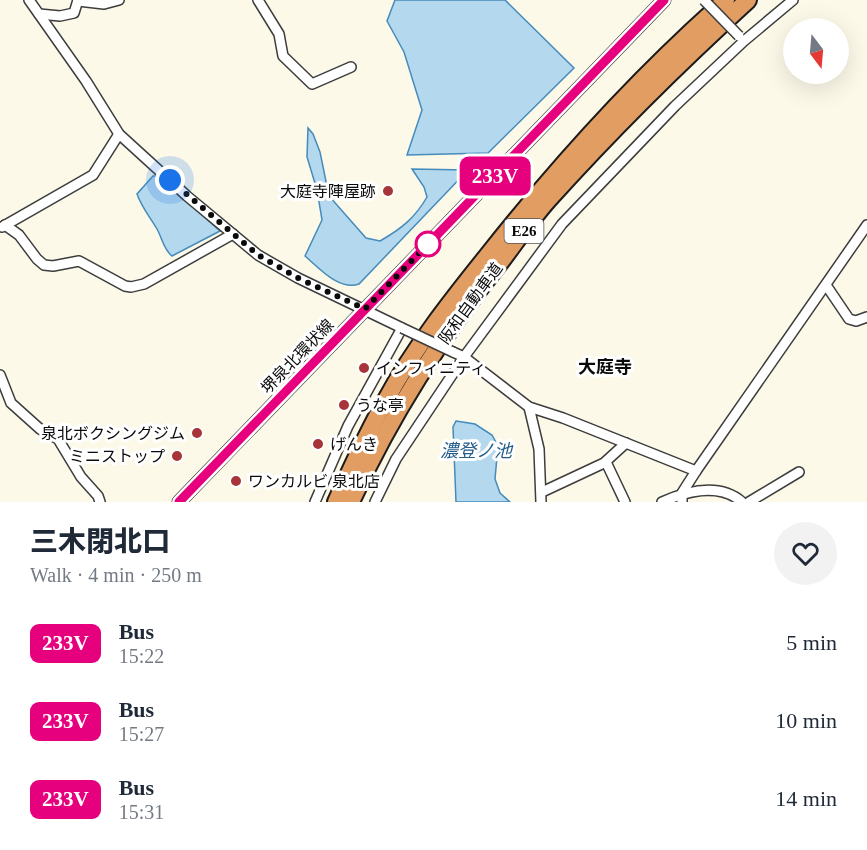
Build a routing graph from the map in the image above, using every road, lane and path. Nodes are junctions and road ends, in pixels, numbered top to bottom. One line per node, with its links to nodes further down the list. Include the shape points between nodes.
1 (29, 0): 10 (street)
2 (119, 0): 9 (street, via 104,4)
3 (258, 0): 12 (street, via 279,34 283,56 312,84)
4 (664, 0): 18 (main road, 堺泉北環状線)
5 (704, 0): 11 (street, bridge)
6 (726, 0): 33 (highway, 阪和自動車道 / E26, via 634,88 547,182 470,278 433,326 387,398)
7 (748, 0): 34 (highway, 阪和自動車道 / E26, via 548,200 443,338 400,405)
8 (793, 0): 11 (street)
9 (78, 1): 10 (street, via 74,13 69,15)
10 (39, 14): 13 (street)
11 (742, 38): 21 (street, via 562,224)
12 (351, 67)
13 (119, 134): 15 (street, via 93,175); 16 (street)
14 (867, 225): 17 (street)
15 (3, 227): 16 (street, via 19,235 44,265 79,261 131,287 144,284)
16 (232, 234): 18 (street, via 258,255 298,278)
17 (826, 285): 19 (street, via 849,320); 26 (street)
18 (365, 309): 20 (street); 31 (main road, 堺泉北環状線)
19 (867, 317)
20 (402, 328): 21 (street, bridge); 32 (street, via 348,426)
21 (464, 357): 23 (street); 35 (street, via 396,459)
22 (0, 375): 30 (street, via 11,403 40,429 58,439)
23 (528, 407): 24 (street); 28 (street, via 538,440)
24 (626, 443): 25 (street); 26 (street)
25 (606, 462): 28 (street); 36 (street)
26 (696, 471): 29 (street)
27 (799, 472): 39 (street)
28 (542, 497)
29 (682, 498): 37 (street); 38 (street, via 715,490 733,494)
30 (100, 502)
31 (179, 502)
32 (315, 502)
33 (336, 502)
34 (351, 502)
35 (375, 502)
36 (625, 502)
37 (662, 502)
38 (742, 502)
39 (749, 502)

